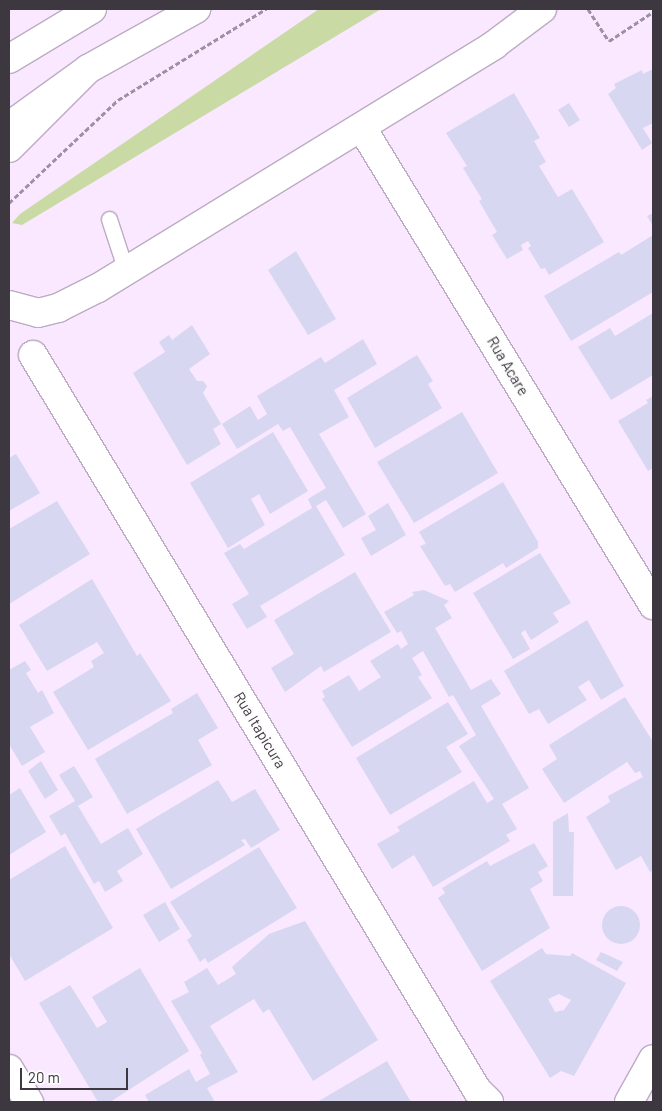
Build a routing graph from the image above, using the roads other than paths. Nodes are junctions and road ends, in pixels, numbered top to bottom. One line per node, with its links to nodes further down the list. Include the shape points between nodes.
1 (92, 9): 4 (main road)
2 (196, 9): 5 (main road)
3 (542, 9): 7 (main road, via 494,45)
4 (9, 59)
5 (88, 69): 6 (main road); 8 (main road)
6 (9, 126)
7 (362, 128): 10 (main road); 13 (main road, Rua Acare)
8 (9, 148)
9 (109, 219): 10 (lane)
10 (126, 271): 11 (main road, via 58,308 38,313)
11 (9, 305)
12 (34, 355): 17 (main road, Rua Itapicura, via 477,1090)
13 (653, 605)
14 (653, 1059): 18 (main road)
15 (9, 1069): 16 (main road)
16 (29, 1102)
17 (489, 1102)
18 (629, 1102)

